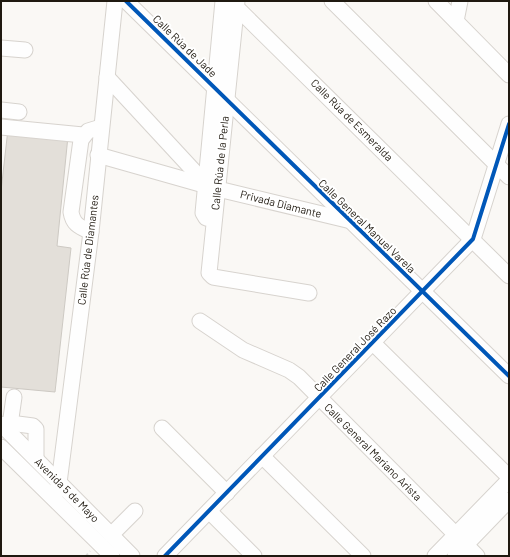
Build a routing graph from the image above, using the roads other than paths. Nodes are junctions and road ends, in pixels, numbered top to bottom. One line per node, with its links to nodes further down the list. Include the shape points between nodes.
1 (115, 1): 11 (street, Calle Rúa de Diamantes)
2 (126, 1): 12 (street, Calle Rúa de Jade)
3 (332, 1): 21 (street)
4 (436, 1): 7 (street)
5 (460, 1): 7 (street)
6 (232, 2): 12 (street, Calle Rúa de la Perla); 13 (street, Calle Rúa de la Perla); 26 (street, Calle Rúa de Esmeralda)
7 (456, 21): 10 (street)
8 (1, 48): 9 (street)
9 (25, 50)
10 (509, 75)
11 (107, 77): 18 (street, Calle Rúa de Diamantes); 23 (street)
12 (215, 87): 13 (street, Calle General Manuel Varela); 23 (street, Calle Rúa de la Perla)
13 (227, 99): 23 (street, Calle Rúa de la Perla); 24 (street, Calle General Manuel Varela)
14 (1, 110): 15 (street)
15 (19, 112)
16 (509, 124): 21 (street, Calle General José Razo)
17 (1, 127): 19 (street)
18 (101, 127): 19 (street); 20 (street, Calle Rúa de Diamantes)
19 (83, 135): 25 (street, via 71,212 78,227)
20 (98, 155): 23 (street, Privada Diamante); 25 (street, Calle Rúa de Diamantes)
21 (496, 165): 22 (street); 26 (street, Calle General José Razo)
22 (509, 177)
23 (212, 187): 24 (street, Privada Diamante); 29 (street, Calle Rúa de la Perla, via 203,213 206,218 214,219 209,273 213,277)
24 (348, 220): 28 (street, Calle General Manuel Varela)
25 (91, 232): 42 (street, Calle Rúa de Diamantes)
26 (473, 239): 27 (street, Calle Rúa de Esmeralda); 28 (street, Calle General José Razo)
27 (509, 276)
28 (422, 292): 31 (street, Calle General José Razo); 32 (street, Calle General Manuel Varela)
29 (310, 293)
30 (200, 321): 34 (street, Calle General Mariano Arista, via 243,350 289,370)
31 (373, 343): 34 (street, Calle General José Razo); 40 (street)
32 (509, 376)
33 (14, 397): 35 (street)
34 (320, 398): 38 (street, Calle General José Razo); 49 (street, Calle General Mariano Arista)
35 (7, 426): 39 (street, Avenida 5 de Mayo); 39 (street, via 33,426 36,429)
36 (162, 428): 43 (street)
37 (1, 447): 44 (street, Avenida 5 de Mayo)
38 (262, 456): 43 (street, Calle General José Razo); 54 (street)
39 (36, 459): 42 (street, Avenida 5 de Mayo)
40 (509, 477)
41 (509, 480): 49 (street)
42 (60, 483): 44 (street, Calle Rúa de Diamantes); 48 (street, Avenida 5 de Mayo)
43 (227, 493): 47 (street, Calle General José Razo)
44 (54, 498): 48 (street, Avenida 5 de Mayo)
45 (509, 500): 49 (street)
46 (135, 511): 48 (street)
47 (209, 511): 52 (street, Calle General José Razo); 53 (street)
48 (103, 534): 50 (street, Avenida 5 de Mayo); 51 (street, Avenida 5 de Mayo)
49 (460, 540): 55 (street); 56 (street); 57 (street, Calle General Mariano Arista)
50 (112, 556)
51 (132, 556)
52 (165, 556)
53 (254, 556)
54 (363, 556)
55 (435, 556)
56 (455, 556)
57 (477, 556)

